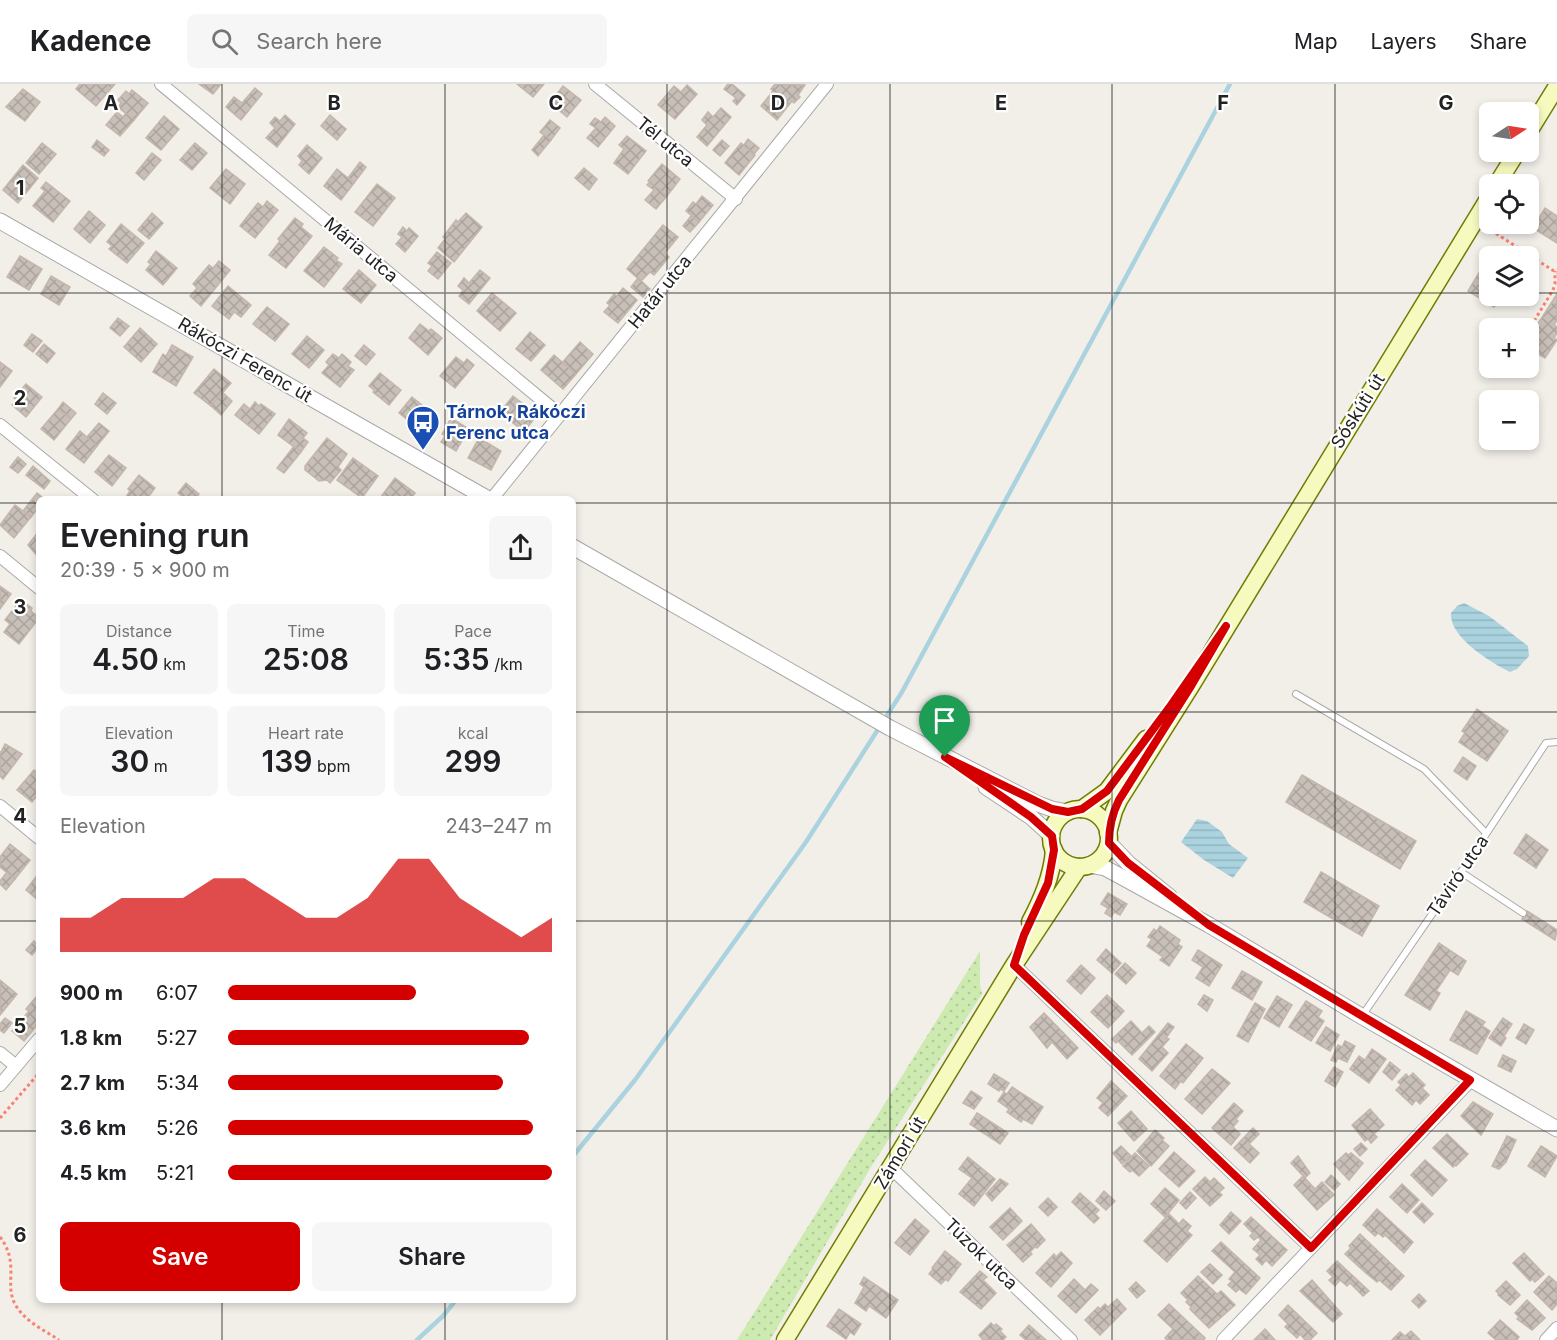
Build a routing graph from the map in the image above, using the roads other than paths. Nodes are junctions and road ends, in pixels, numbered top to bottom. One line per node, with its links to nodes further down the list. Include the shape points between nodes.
1 (161, 84): 9 (street, Mária utca)
2 (595, 84): 6 (street, Tél utca)
3 (827, 84): 6 (street, Határ utca)
4 (1557, 87): 5 (main road)
5 (1539, 116)
6 (736, 199): 9 (street, Határ utca)
7 (1479, 214): 17 (main road, Sóskúti út)
8 (0, 221): 12 (street, Rákóczi Ferenc út)
9 (561, 415): 13 (street, Határ utca)
10 (0, 425): 11 (street)
11 (88, 496)
12 (483, 496)
13 (493, 496)
14 (576, 549): 20 (street)
15 (0, 556): 16 (street)
16 (36, 586)
17 (1226, 626): 22 (main road, Sóskúti út, via 1107,791); 25 (main road, Sóskúti út, via 1119,800)
18 (1296, 694): 23 (lane, via 1424,769)
19 (1557, 742): 23 (lane, Táviró utca, via 1545,744)
20 (945, 757): 22 (street, via 1038,804); 26 (street, via 1031,817)
21 (0, 807): 24 (street)
22 (1075, 811): 25 (main road, via 1096,814 1106,825); 26 (main road, via 1056,822)
23 (1486, 832): 28 (lane, Táviró utca)
24 (36, 836)
25 (1109, 838): 27 (main road, via 1100,859); 30 (street, via 1128,863)
26 (1053, 843): 27 (main road, via 1064,862); 31 (main road, Zámori út, via 1048,883)
27 (1084, 866): 30 (street, via 1105,868); 31 (main road, Zámori út)
28 (1461, 872): 29 (lane); 32 (lane, Táviró utca)
29 (1523, 913)
30 (1209, 925): 32 (street)
31 (1014, 965): 39 (main road, Zámori út); 40 (street)
32 (1361, 1016): 36 (street)
33 (36, 1043): 35 (street)
34 (0, 1053): 35 (street)
35 (16, 1066): 37 (street)
36 (1470, 1080): 38 (street); 40 (street)
37 (0, 1085)
38 (1557, 1129)
39 (891, 1168): 42 (main road, Zámori út); 43 (street, Túzok utca)
40 (1311, 1248): 44 (street)
41 (1557, 1328): 45 (street)
42 (785, 1340)
43 (1071, 1340)
44 (1223, 1340)
45 (1546, 1340)

